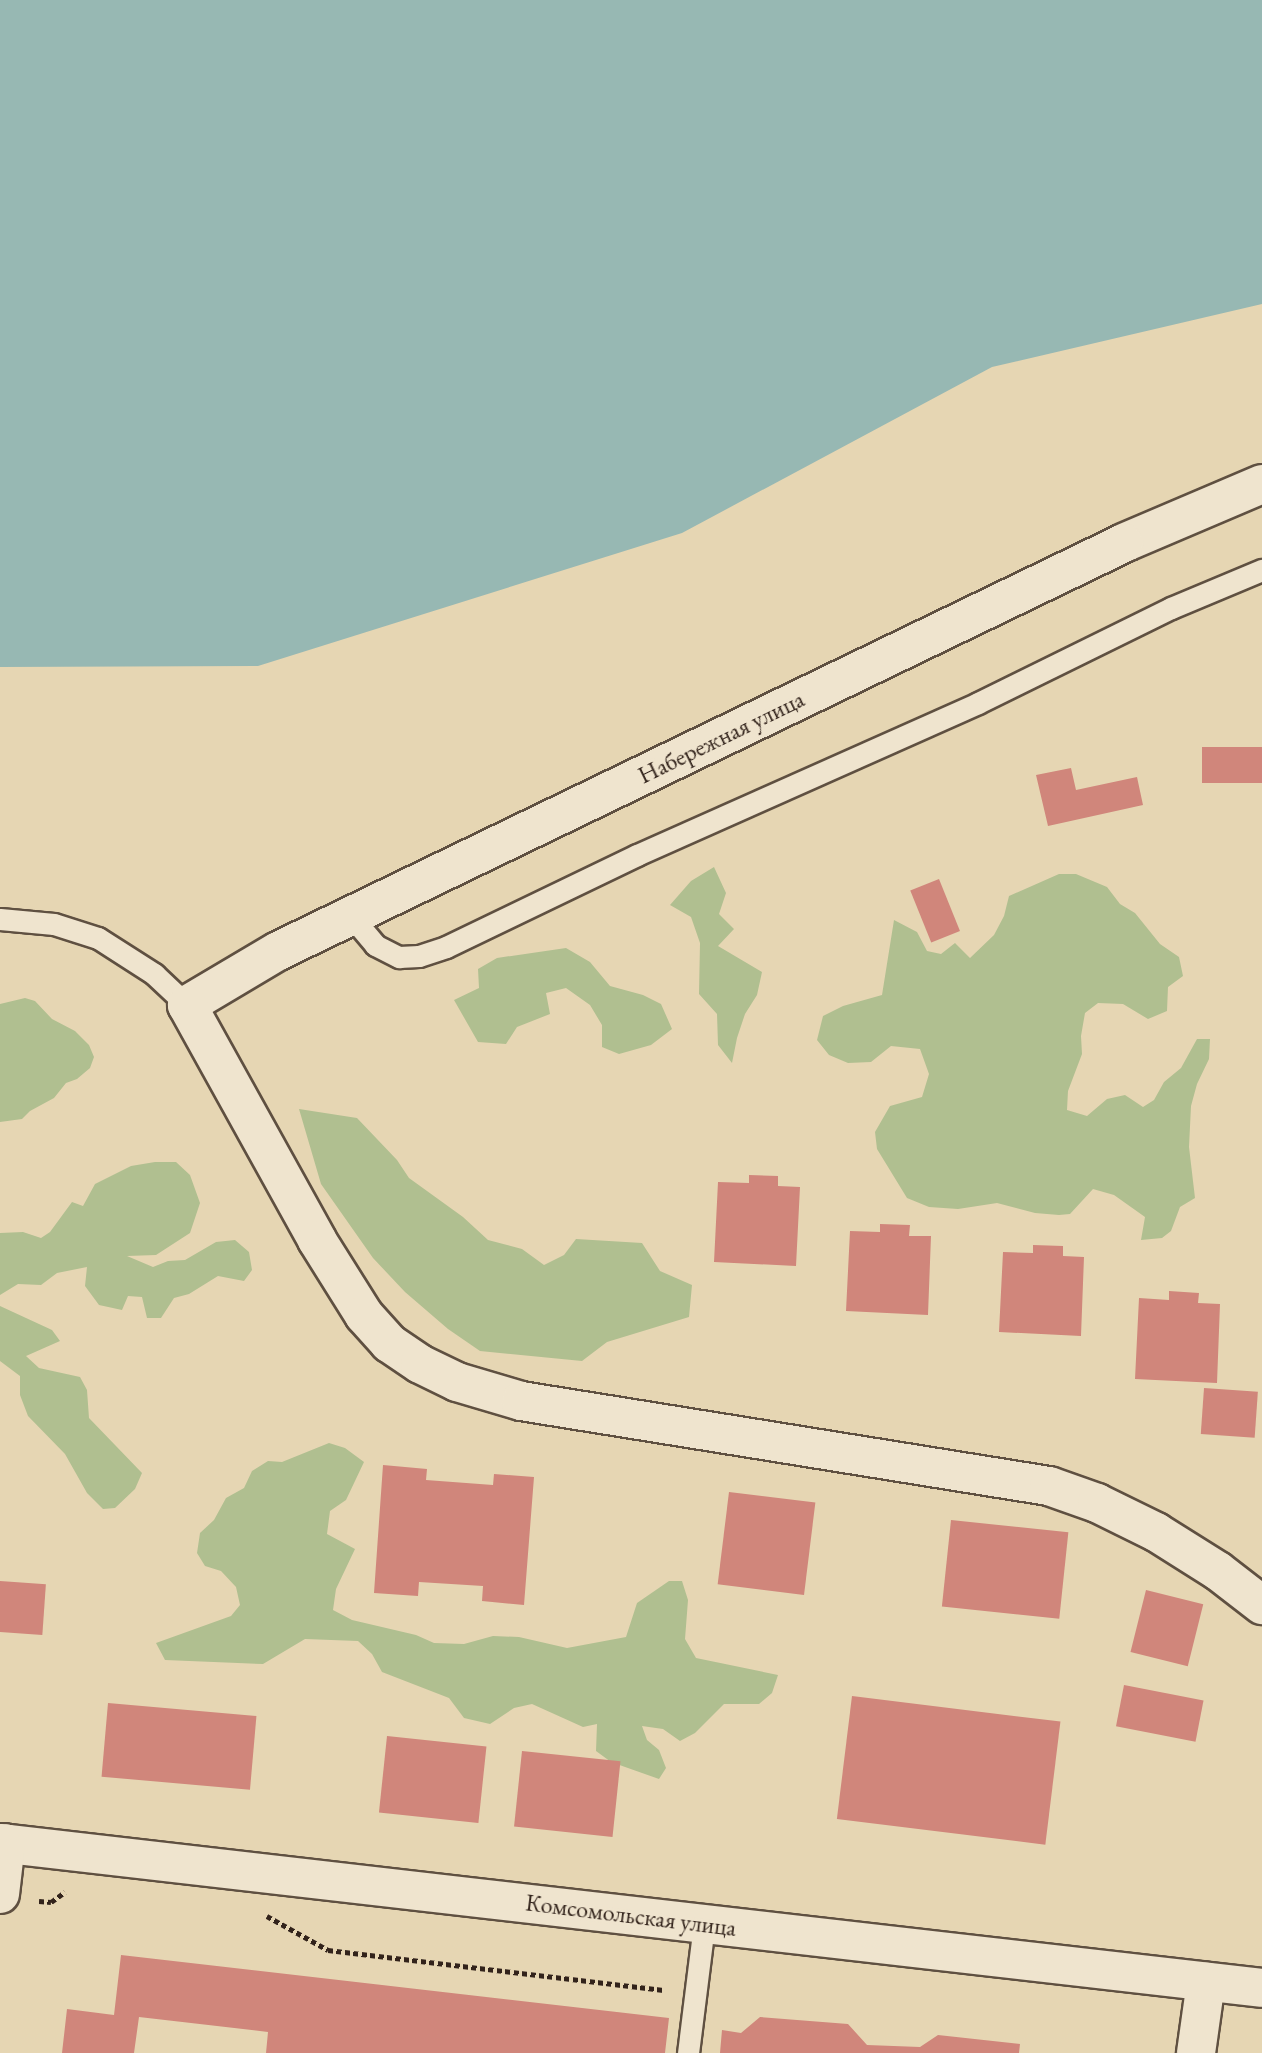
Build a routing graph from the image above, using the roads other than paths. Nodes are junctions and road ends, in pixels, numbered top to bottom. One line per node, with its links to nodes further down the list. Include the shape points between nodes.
1 (1262, 484): 3 (street, Набережная улица, via 1111,549)
2 (1262, 570): 3 (lane, via 1171,608 978,703 637,855 446,947 399,957 375,945)
3 (351, 915): 5 (street, Набережная улица, via 278,951)
4 (0, 919): 5 (lane, via 54,924 98,938 154,974)
5 (187, 1005): 6 (street, via 317,1240 364,1315 389,1343 420,1364 457,1382 521,1401 1049,1486 1156,1532 1219,1571)
6 (1262, 1605)
7 (3, 1843): 8 (street); 9 (street, Комсомольская улица)
8 (13, 1897)
9 (704, 1924): 10 (street, Комсомольская улица); 12 (lane)
10 (1206, 1982): 11 (street, Комсомольская улица); 13 (street)
11 (1262, 1988)
12 (688, 2053)
13 (1196, 2053)

